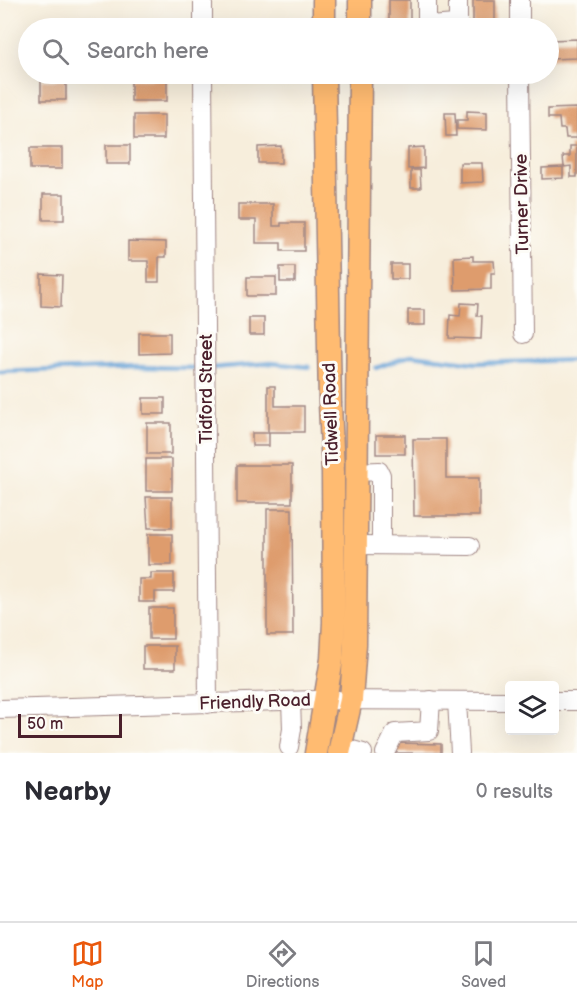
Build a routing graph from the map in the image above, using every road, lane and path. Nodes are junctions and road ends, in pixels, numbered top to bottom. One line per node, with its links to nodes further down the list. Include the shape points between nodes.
1 (203, 0): 7 (street)
2 (324, 0): 8 (main road)
3 (360, 0): 9 (main road)
4 (428, 0): 10 (street)
5 (458, 0): 11 (street)
6 (520, 0): 12 (street)
7 (203, 18)
8 (324, 18)
9 (360, 18)
10 (427, 18)
11 (458, 18)
12 (520, 18)
13 (203, 84): 31 (street, Tidford Street)
14 (324, 84): 19 (main road, Tidwell Road)
15 (360, 84): 18 (main road, Tidwell Road)
16 (520, 84): 17 (street, Turner Drive)
17 (523, 334)
18 (356, 472): 19 (main road); 20 (main road, Tidwell Road); 21 (street, via 381,474)
19 (333, 473): 23 (main road, Tidwell Road, via 333,659)
20 (356, 545): 21 (street); 24 (main road, Tidwell Road)
21 (381, 545): 22 (street)
22 (470, 546)
23 (326, 700): 24 (street, Friendly Road); 26 (street, Friendly Road); 35 (main road, Tidwell Road)
24 (351, 700): 25 (street, Friendly Road); 34 (main road, Tidwell Road)
25 (431, 700): 27 (street, Friendly Road); 37 (street, via 429,730 394,733)
26 (291, 701): 31 (street, Friendly Road); 33 (street)
27 (457, 701): 28 (street, Friendly Road); 38 (street)
28 (505, 701)
29 (559, 701): 30 (street)
30 (577, 701)
31 (208, 704): 32 (street, Friendly Road)
32 (0, 708)
33 (289, 747)
34 (340, 750): 36 (street)
35 (316, 753)
36 (363, 753)
37 (385, 753)
38 (460, 753)

